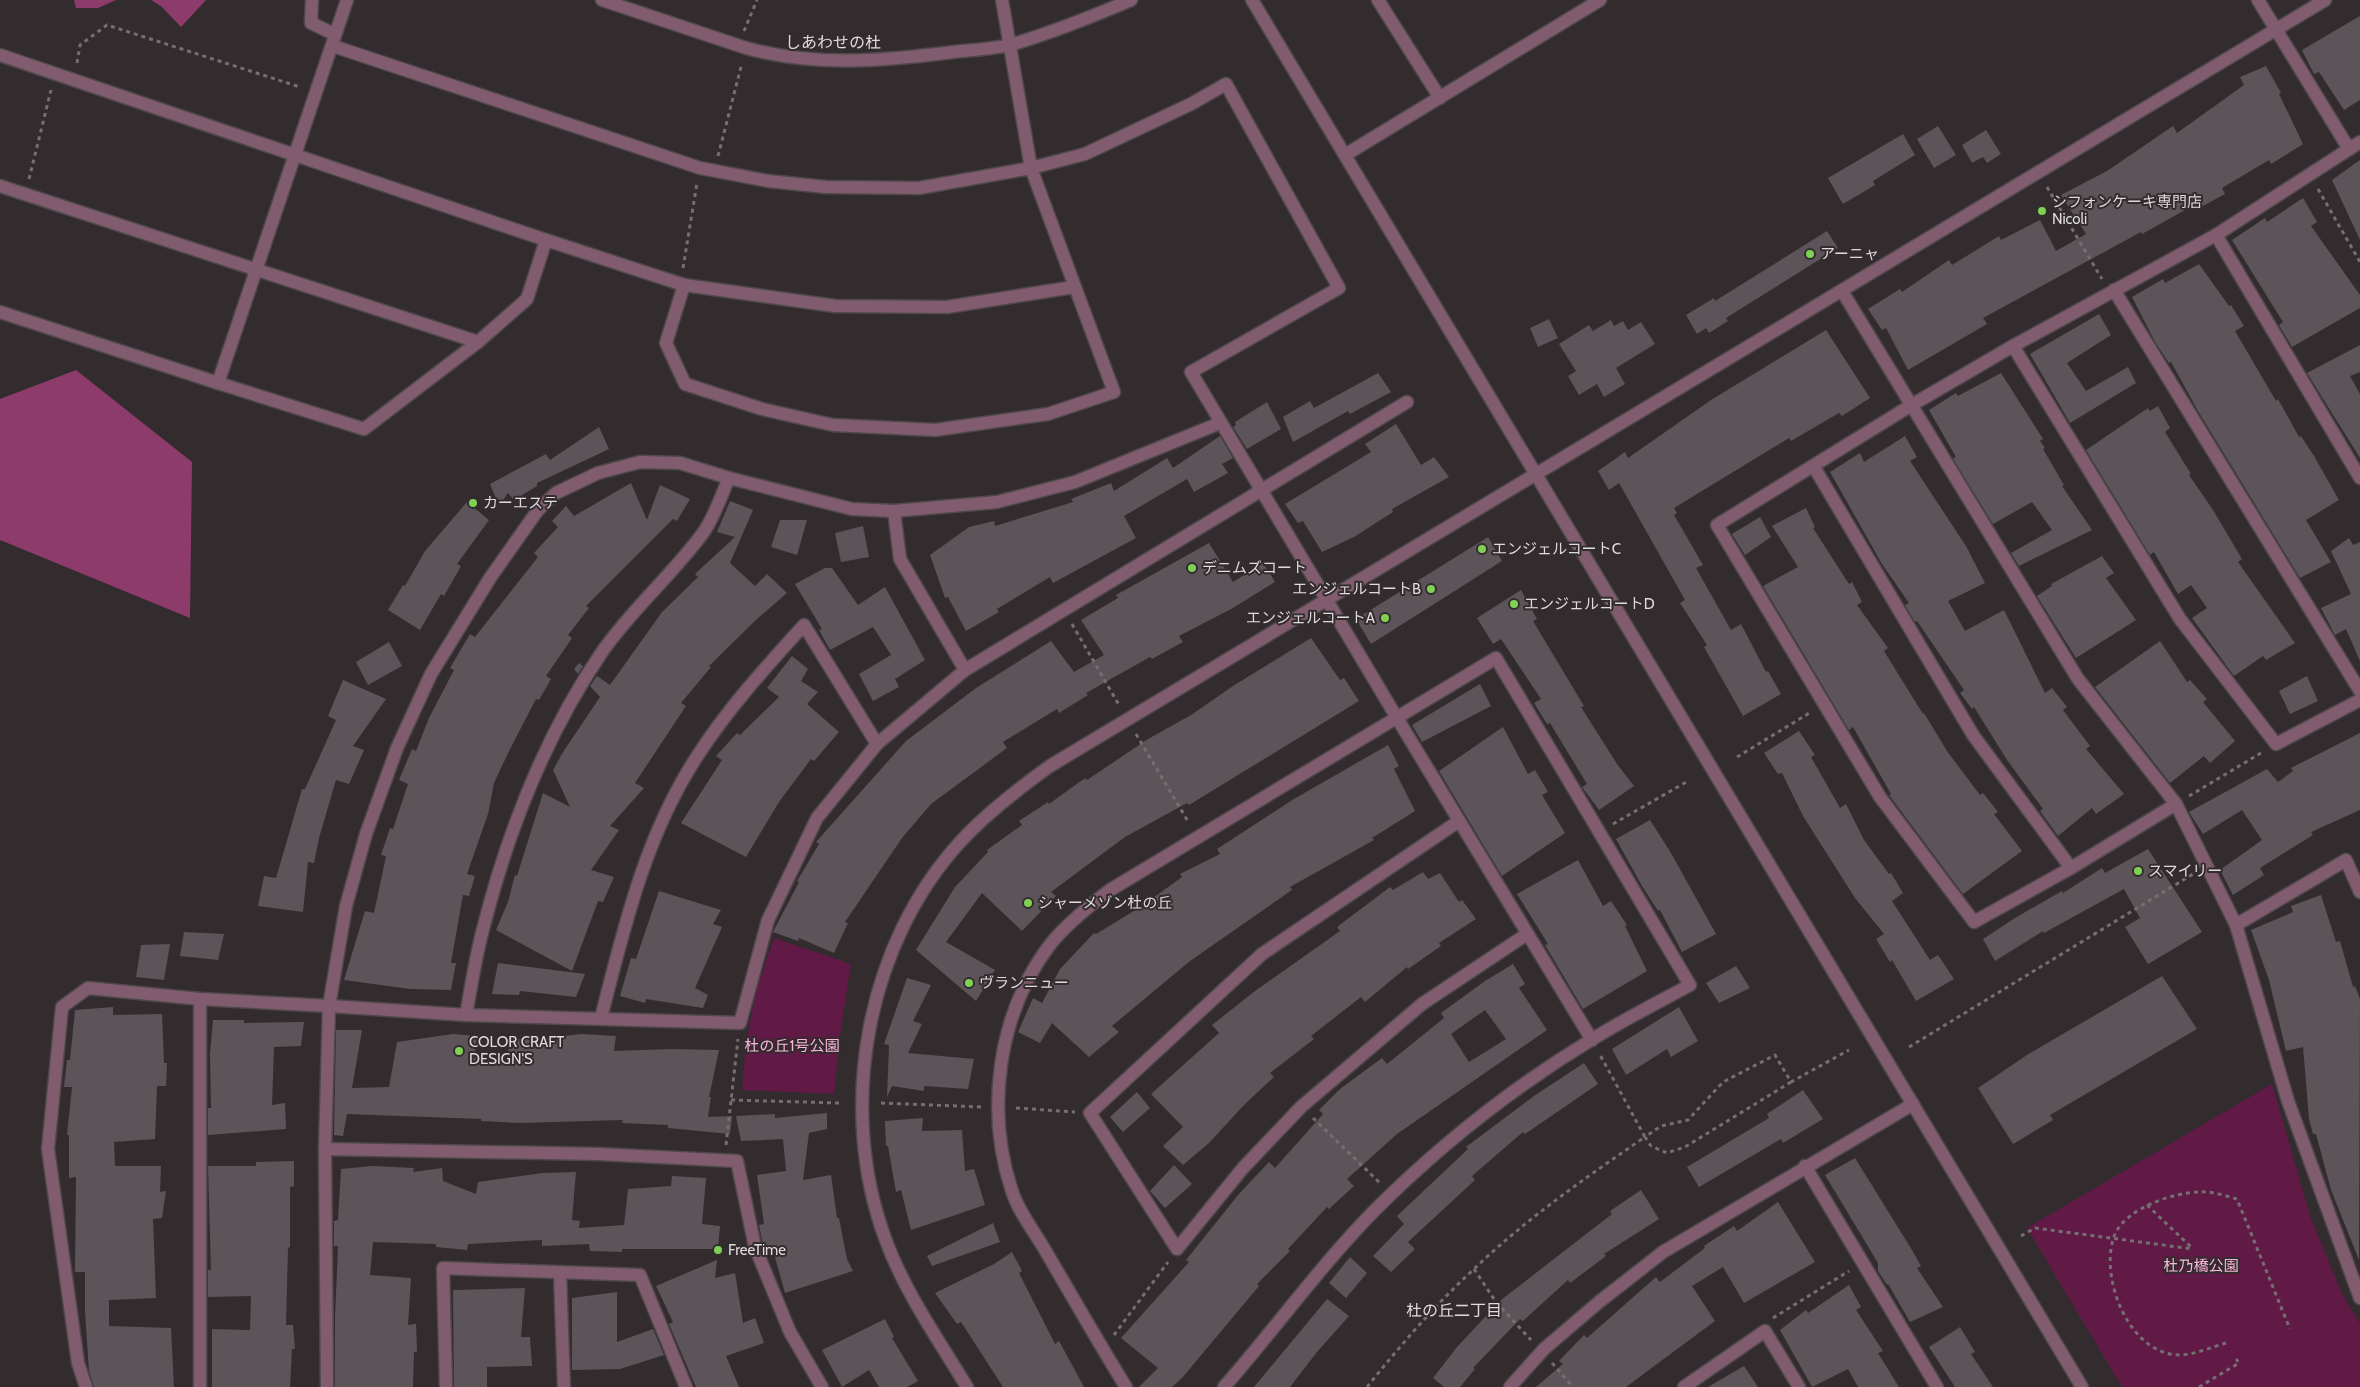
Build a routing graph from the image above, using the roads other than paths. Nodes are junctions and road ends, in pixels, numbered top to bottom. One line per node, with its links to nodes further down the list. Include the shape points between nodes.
1 (312, 0): 12 (street, via 311,23)
2 (347, 0): 12 (street)
3 (602, 0): 13 (street, via 763,53 827,61 871,61)
4 (1002, 0): 13 (street)
5 (1131, 0): 13 (street)
6 (1252, 0): 19 (street)
7 (1378, 0): 15 (street)
8 (1600, 0): 15 (street)
9 (2258, 0): 11 (street)
10 (2325, 0): 11 (street)
11 (2276, 30): 17 (street); 27 (street)
12 (333, 40): 18 (street); 20 (street, via 700,168 768,181 826,187 919,188)
13 (1008, 45): 20 (street)
14 (0, 56): 18 (street)
15 (1440, 98): 19 (street)
16 (2360, 142): 17 (street)
17 (2348, 149): 22 (street)
18 (296, 155): 23 (street); 24 (street)
19 (1345, 155): 37 (street)
20 (1031, 168): 26 (street); 35 (street, via 1085,154 1192,104 1226,84 1339,288 1191,372)
21 (0, 186): 24 (street)
22 (2216, 235): 28 (street); 39 (street)
23 (546, 240): 25 (street); 30 (street, via 527,299)
24 (256, 268): 30 (street); 32 (street)
25 (682, 284): 26 (street, via 835,306 947,307); 26 (street, via 666,343 685,384 762,409 833,424 934,430 1048,414 1114,392)
26 (1074, 287)
27 (1842, 291): 34 (street); 37 (street)
28 (2112, 292): 31 (street); 44 (street)
29 (0, 312): 32 (street)
30 (478, 342): 32 (street, via 364,429)
31 (2013, 346): 34 (street); 45 (street, via 2180,619 2276,744)
32 (218, 383)
33 (1407, 402): 40 (street)
34 (1910, 406): 36 (street); 48 (street, via 2078,679)
35 (1220, 423): 40 (street); 41 (street, via 1067,484 997,502)
36 (1814, 467): 50 (street, via 1973,736); 50 (street, via 1717,525 1880,797 1974,922)
37 (1534, 474): 42 (street); 59 (street)
38 (729, 478): 41 (street, via 852,508); 55 (street, via 680,463 640,462 598,472 576,482 556,493 538,510 490,578 431,674 397,748 366,834 346,906); 56 (street, via 704,532 632,612 602,652 537,767 504,851 481,935)
39 (2360, 478)
40 (1262, 492): 42 (street); 43 (street)
41 (894, 511): 43 (street, via 900,559)
42 (1328, 600): 46 (street); 71 (street, via 1050,766 1002,800 960,842 926,886 895,945 878,990 865,1048 862,1104 868,1181 884,1238 906,1286)
43 (965, 670): 47 (street)
44 (2360, 692)
45 (2360, 700)
46 (1397, 718): 49 (street); 58 (street, via 1496,658 1690,984); 72 (street, via 1110,890 1050,945 1025,983 1011,1017 1001,1066 998,1107 1001,1143 1012,1193)
47 (877, 744): 57 (street, via 817,818 768,920 740,1024); 57 (street, via 804,625 747,688 699,753 660,823 628,910)
48 (2176, 804): 50 (street); 52 (street)
49 (1459, 821): 53 (street); 53 (street, via 1262,954 1090,1113 1177,1249 1242,1168 1301,1107 1422,1004)
50 (2071, 868)
51 (2360, 892): 52 (street, via 2346,860)
52 (2236, 925): 63 (street, via 2288,1101)
53 (1527, 934): 58 (street)
54 (200, 999): 55 (street); 64 (street, via 88,988 62,1007 48,1149 78,1363); 65 (street)
55 (329, 1006): 56 (street); 60 (street)
56 (466, 1015): 57 (street)
57 (601, 1018)
58 (1592, 1040): 73 (street, via 1481,1116 1430,1158 1325,1265)
59 (1913, 1104): 61 (street); 78 (street)
60 (324, 1149): 66 (street); 70 (street, via 598,1154 737,1161 755,1248 790,1332)
61 (1806, 1166): 74 (street, via 1663,1252 1542,1352); 77 (street)
62 (560, 1274): 67 (street, via 443,1268); 68 (street); 69 (street, via 640,1275)
63 (2360, 1298)
64 (86, 1387)
65 (200, 1387)
66 (327, 1387)
67 (446, 1387)
68 (564, 1387)
69 (686, 1387)
70 (822, 1387)
71 (967, 1387)
72 (1126, 1387)
73 (1224, 1387)
74 (1510, 1387)
75 (1684, 1387): 76 (street, via 1765,1331)
76 (1799, 1387)
77 (1937, 1387)
78 (2082, 1387)

